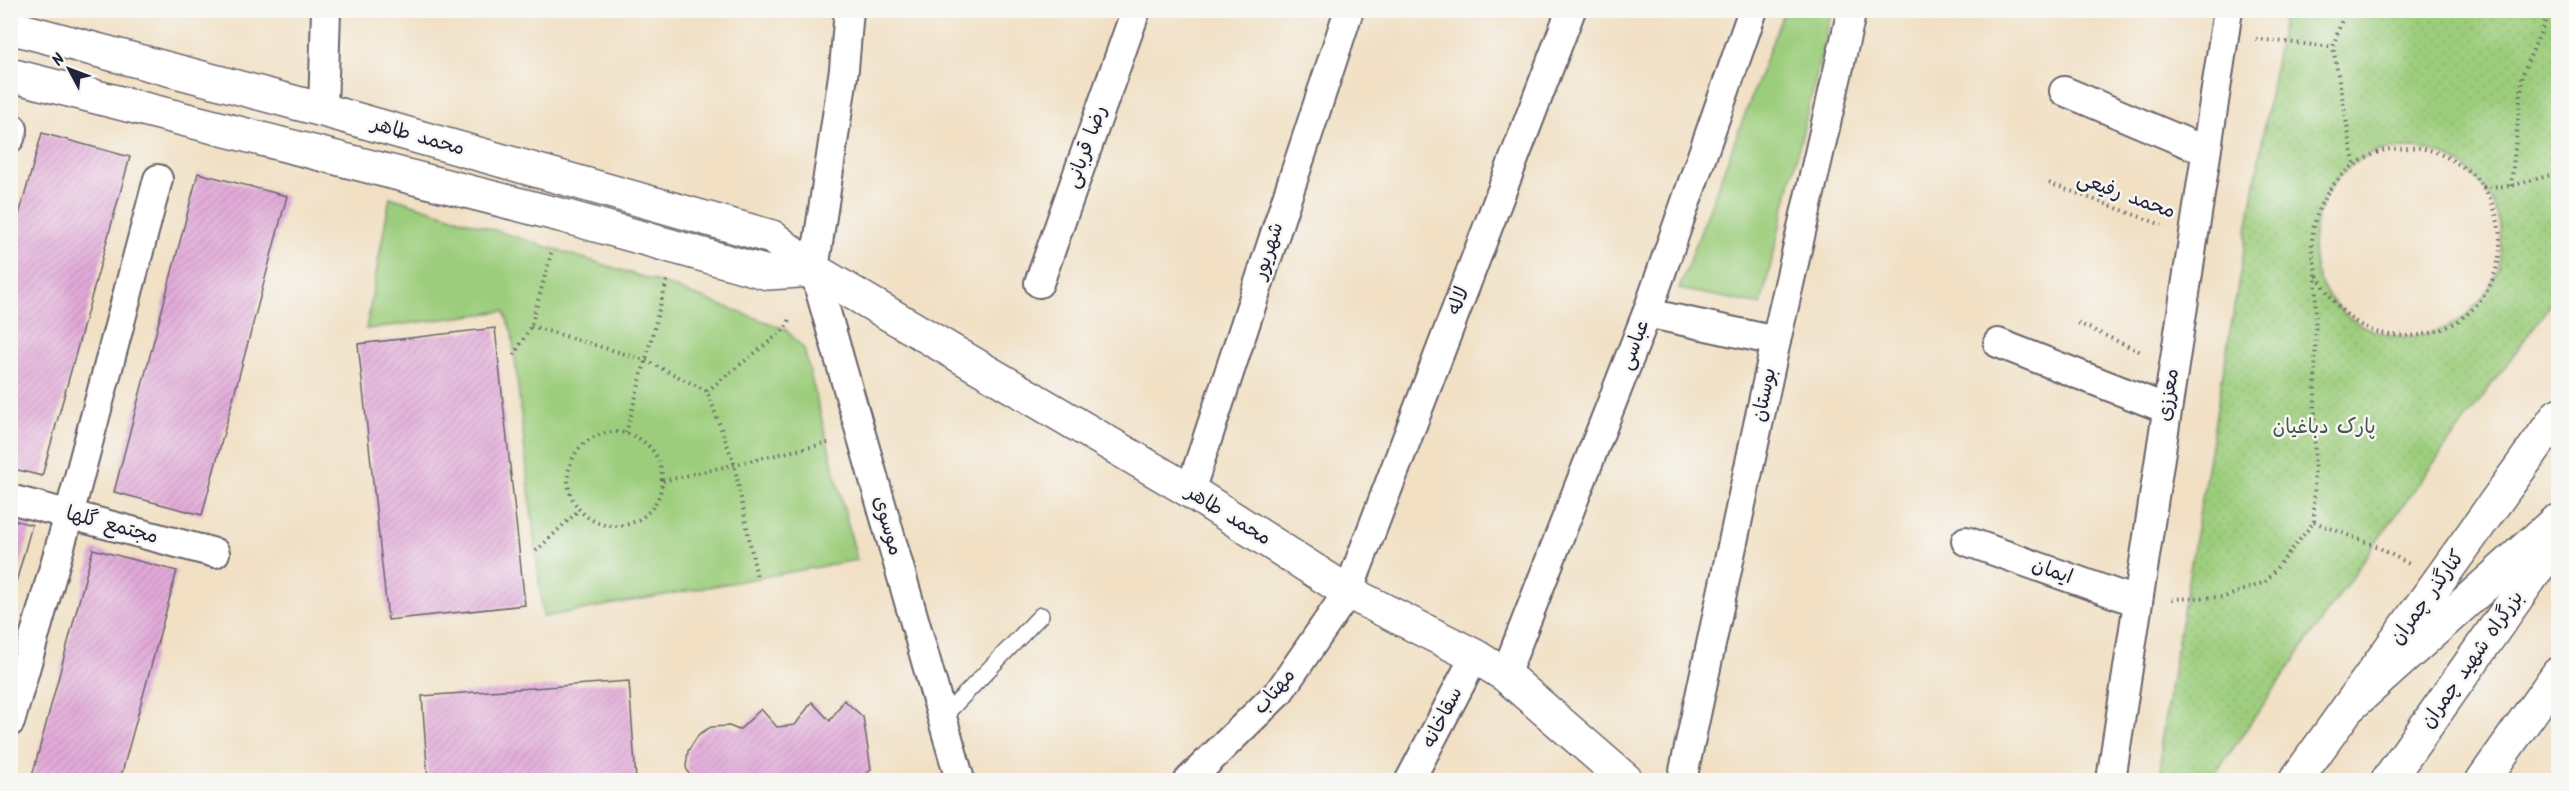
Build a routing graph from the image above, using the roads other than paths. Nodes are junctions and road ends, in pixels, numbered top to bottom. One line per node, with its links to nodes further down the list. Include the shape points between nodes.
1 (326, 10): 12 (street)
2 (849, 10): 15 (street)
3 (1136, 10): 16 (street, رضا قربانی)
4 (1349, 10): 22 (street, شهریور)
5 (1570, 10): 29 (street, لاله)
6 (1753, 10): 17 (street, عباسی)
7 (1852, 10): 18 (street, بوستان)
8 (2228, 10): 13 (street, معززی)
9 (10, 27): 12 (main road, محمد طاهر)
10 (10, 75): 15 (main road, محمد طاهر, via 560,215 768,273)
11 (2064, 91): 13 (street)
12 (323, 110): 15 (main road, محمد طاهر, via 772,237)
13 (2206, 151): 20 (street, معززی)
14 (158, 179): 24 (street)
15 (814, 270): 22 (main road, محمد طاهر); 36 (street, موسوی)
16 (1039, 284)
17 (1647, 313): 18 (street); 34 (street, عباسی)
18 (1776, 341): 42 (street, بوستان)
19 (1998, 343): 20 (street)
20 (2167, 409): 30 (street, معززی)
21 (2559, 415): 35 (main road, کنارگذر چمران)
22 (1190, 491): 29 (main road, محمد طاهر)
23 (10, 499): 24 (street, مجتمع گلها)
24 (69, 515): 28 (street, مجتمع گلها); 37 (street)
25 (2559, 518): 35 (main road)
26 (2559, 539): 45 (main road, بزرگراه شهید چمران)
27 (1966, 542): 30 (street, ایمان)
28 (215, 553)
29 (1348, 592): 32 (main road, محمد طاهر); 39 (street, مهتاب, via 1279,692)
30 (2138, 602): 43 (street, معززی)
31 (1041, 615): 36 (lane)
32 (1475, 656): 34 (main road, محمد طاهر); 40 (street, سقاخانه)
33 (2559, 674): 46 (main road)
34 (1505, 675): 41 (main road, محمد طاهر)
35 (2349, 707): 44 (main road, کنارگذر چمران)
36 (943, 717): 38 (street, موسوی)
37 (10, 722)
38 (960, 780)
39 (1189, 780)
40 (1410, 780)
41 (1626, 780)
42 (1682, 780)
43 (2111, 780)
44 (2296, 780)
45 (2388, 780)
46 (2483, 780)

